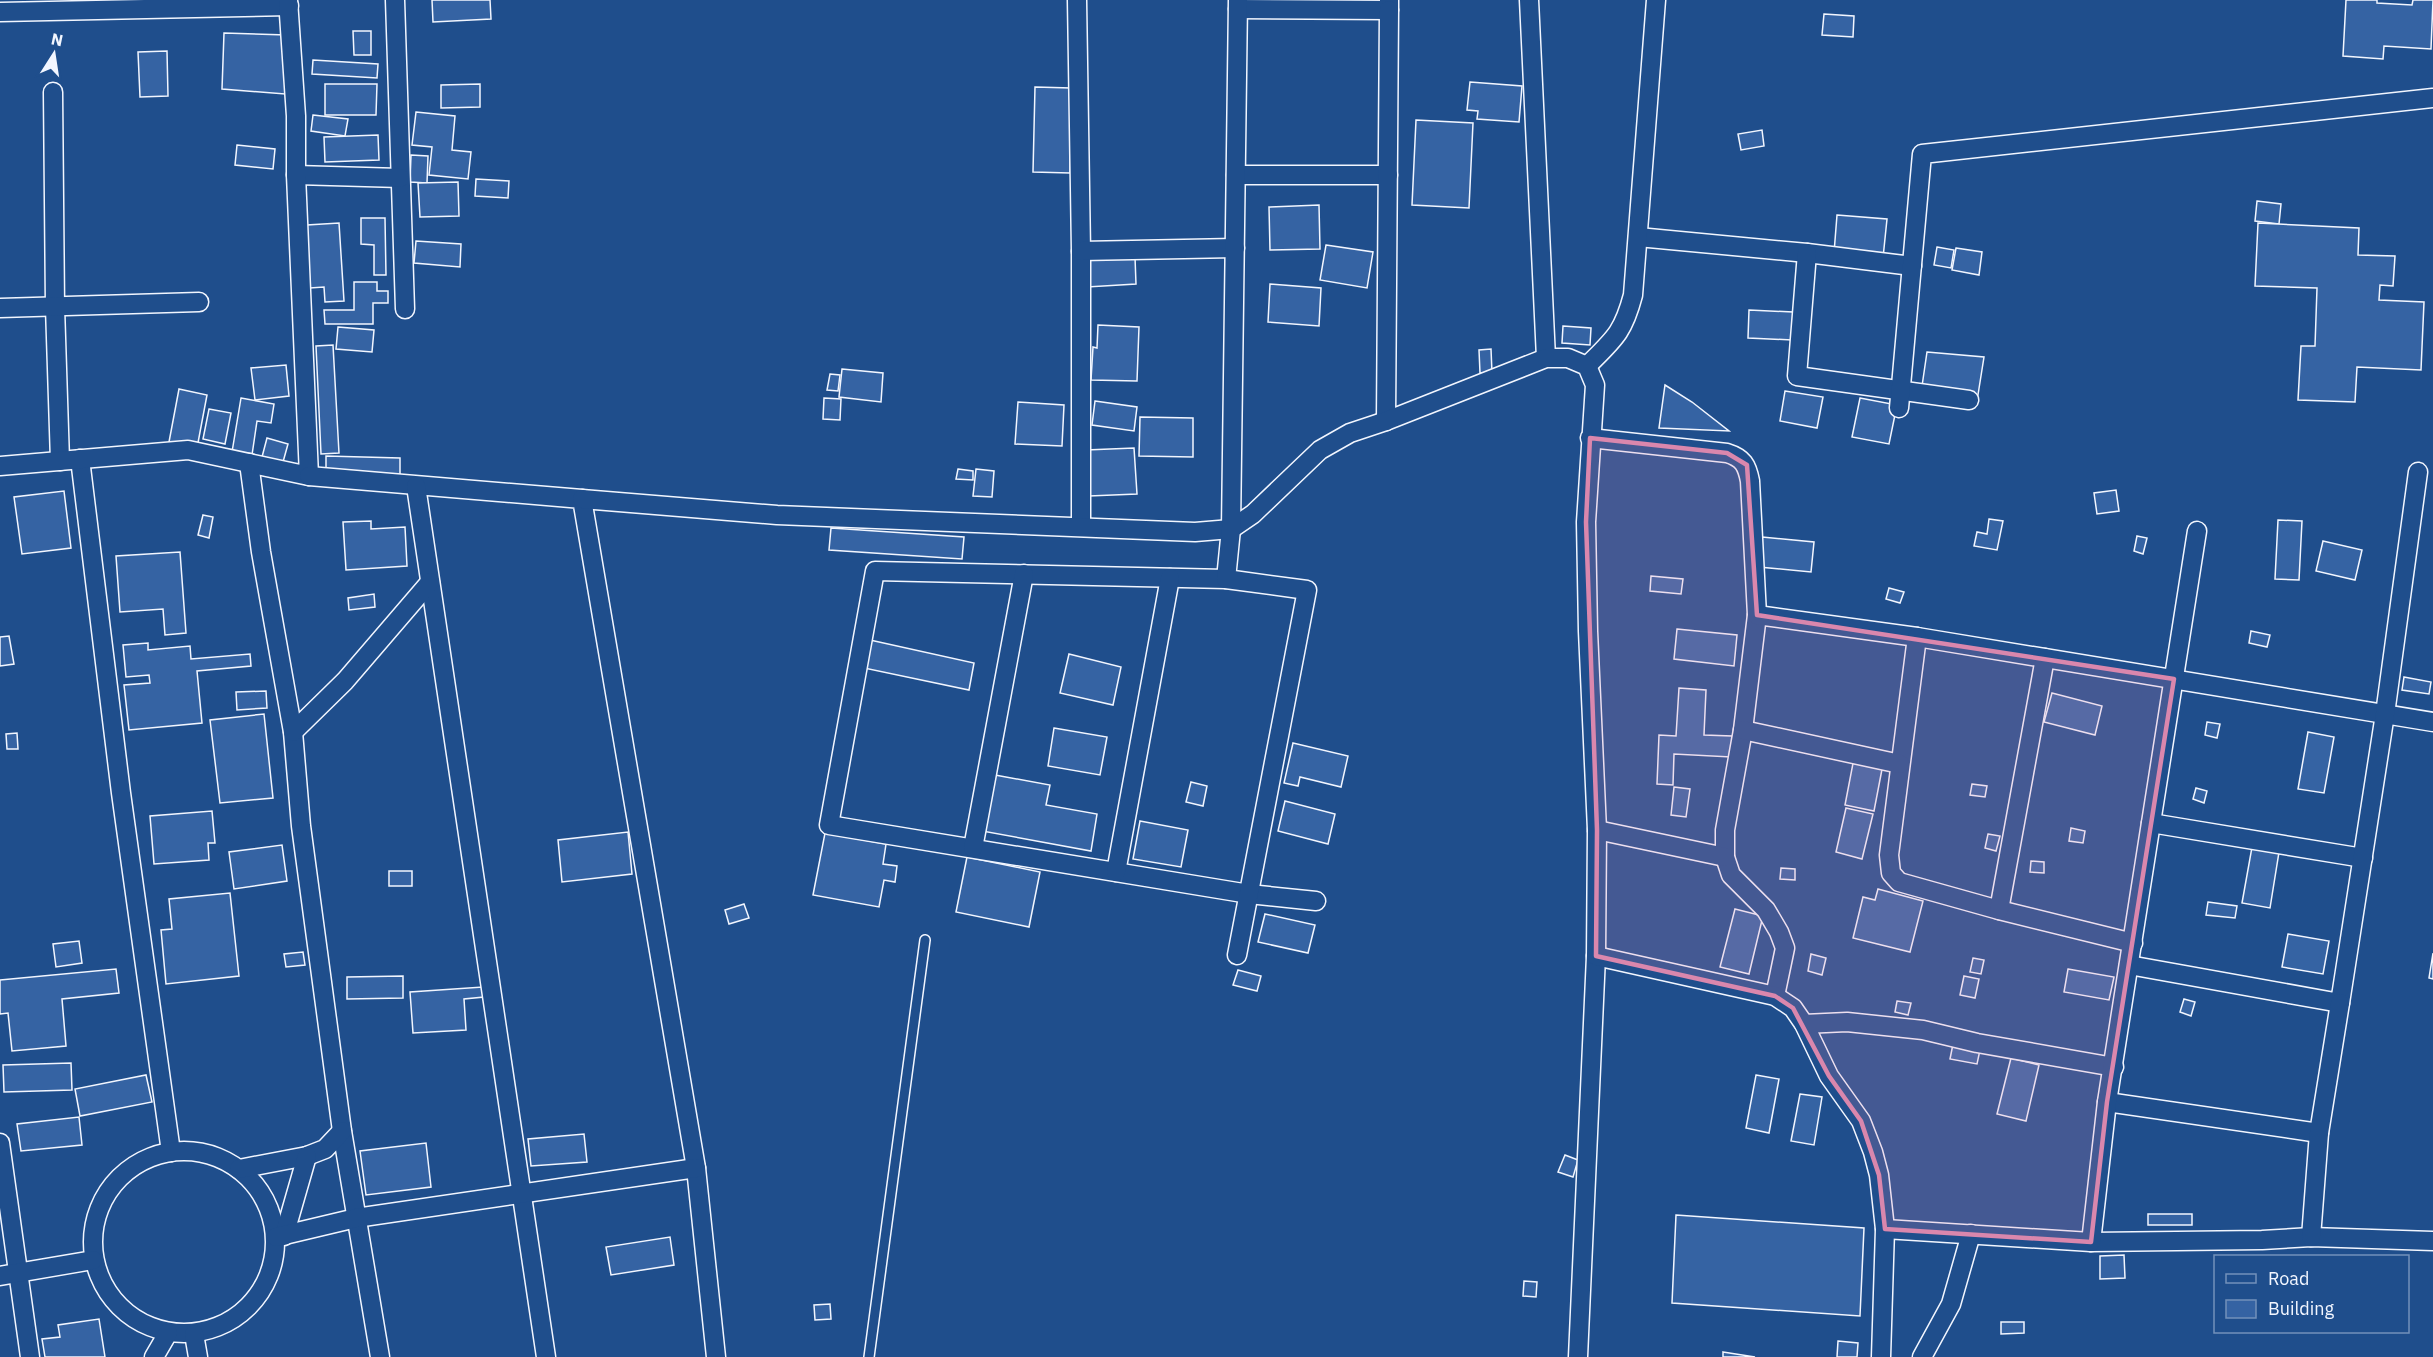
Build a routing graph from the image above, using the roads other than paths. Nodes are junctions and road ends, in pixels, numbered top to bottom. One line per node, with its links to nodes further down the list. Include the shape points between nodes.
1 (395, 0): 15 (street)
2 (1077, 0): 18 (street)
3 (1528, 0): 25 (street)
4 (1656, 0): 16 (street)
5 (289, 3): 6 (street); 12 (street)
6 (54, 5): 9 (street)
7 (1238, 5): 8 (street); 13 (street)
8 (1389, 5): 14 (street)
9 (0, 12)
10 (53, 92): 22 (street)
11 (2433, 98): 20 (street, via 1922,154)
12 (296, 175): 15 (street); 36 (street)
13 (1236, 175): 14 (street); 17 (street)
14 (1388, 176): 29 (street)
15 (400, 178): 24 (street)
16 (1638, 237): 19 (street); 26 (street, via 1634,295 1628,315 1619,334)
17 (1235, 248): 18 (street); 40 (street)
18 (1081, 251): 39 (street)
19 (1807, 253): 20 (street); 27 (street, via 1797,376)
20 (1912, 266): 27 (street)
21 (199, 302): 22 (street)
22 (54, 307): 23 (street); 32 (street)
23 (0, 308)
24 (405, 309)
25 (1546, 358): 26 (street, via 1568,358); 29 (street)
26 (1587, 366): 30 (street, via 1595,385)
27 (1900, 400): 28 (street)
28 (1969, 400)
29 (1386, 421): 40 (street, via 1350,433 1320,450 1253,514)
30 (1590, 438): 46 (street, via 1726,453 1747,465); 56 (street, via 1586,522)
31 (80, 459): 32 (street); 33 (street, via 188,450); 77 (street)
32 (60, 460): 34 (street)
33 (249, 463): 36 (street); 53 (street)
34 (0, 465)
35 (2418, 472): 50 (street)
36 (309, 476): 37 (street)
37 (416, 486): 38 (street); 45 (street)
38 (582, 500): 39 (street, via 777,515); 79 (street)
39 (1081, 526): 40 (street, via 1196,532)
40 (1231, 529): 44 (street)
41 (2197, 531): 49 (street)
42 (1024, 574): 43 (street); 57 (street); 57 (street, via 875,571 828,825)
43 (1170, 578): 44 (street); 60 (street)
44 (1226, 579): 61 (street, via 1307,590)
45 (430, 582): 53 (street, via 345,681); 81 (street)
46 (1757, 615): 47 (street); 52 (street)
47 (1917, 637): 48 (street); 54 (street)
48 (2045, 658): 49 (street); 63 (street)
49 (2174, 679): 50 (street); 55 (street)
50 (2385, 714): 51 (street); 59 (street)
51 (2433, 722)
52 (1743, 730): 54 (street); 58 (street, via 1725,830)
53 (293, 732): 74 (street, via 301,826)
54 (1900, 764): 63 (street, via 1889,855 1891,873 1899,882)
55 (2151, 824): 59 (street); 65 (street)
56 (1597, 830): 58 (street); 67 (street)
57 (973, 848): 60 (street)
58 (1725, 857): 69 (street, via 1731,875 1766,910 1785,948)
59 (2363, 858): 70 (street)
60 (1116, 872): 61 (street)
61 (1249, 894): 62 (street); 66 (street)
62 (1316, 901)
63 (1999, 910): 65 (street)
64 (925, 940): 100 (lane)
65 (2133, 943): 68 (street)
66 (1237, 955)
67 (1596, 956): 69 (street); 101 (street)
68 (2129, 965): 70 (street); 72 (street)
69 (1775, 996): 71 (street, via 1793,1008)
70 (2340, 1003): 75 (street)
71 (1804, 1024): 72 (street, via 1847,1022 1923,1030); 83 (street, via 1829,1077 1865,1131 1880,1175)
72 (2114, 1067): 73 (street)
73 (2108, 1102): 75 (street); 88 (street)
74 (342, 1131): 78 (street, via 325,1149); 82 (street)
75 (2319, 1132): 86 (street)
76 (0, 1143): 90 (street)
77 (171, 1152): 80 (street, via 195,1151 218,1157); 89 (street, via 132,1167 103,1198 95,1217)
78 (307, 1156): 80 (street); 85 (street)
79 (696, 1168): 81 (street); 99 (street)
80 (239, 1169): 85 (street, via 258,1188)
81 (523, 1195): 82 (street); 98 (street)
82 (356, 1218): 85 (street); 97 (street)
83 (1885, 1229): 84 (street); 102 (street)
84 (1971, 1234): 88 (street); 103 (street, via 1951,1304)
85 (280, 1237): 93 (street, via 267,1282 254,1302 237,1318)
86 (2310, 1237): 87 (street); 88 (street)
87 (2433, 1241)
88 (2091, 1242)
89 (93, 1260): 90 (street); 92 (street, via 102,1286 119,1308 142,1324)
90 (18, 1273): 91 (street); 94 (street)
91 (0, 1276)
92 (168, 1333): 93 (street); 95 (street)
93 (194, 1334): 96 (street)
94 (30, 1357)
95 (154, 1357)
96 (198, 1357)
97 (380, 1357)
98 (546, 1357)
99 (716, 1357)
100 (869, 1357)
101 (1578, 1357)
102 (1881, 1357)
103 (1922, 1357)

